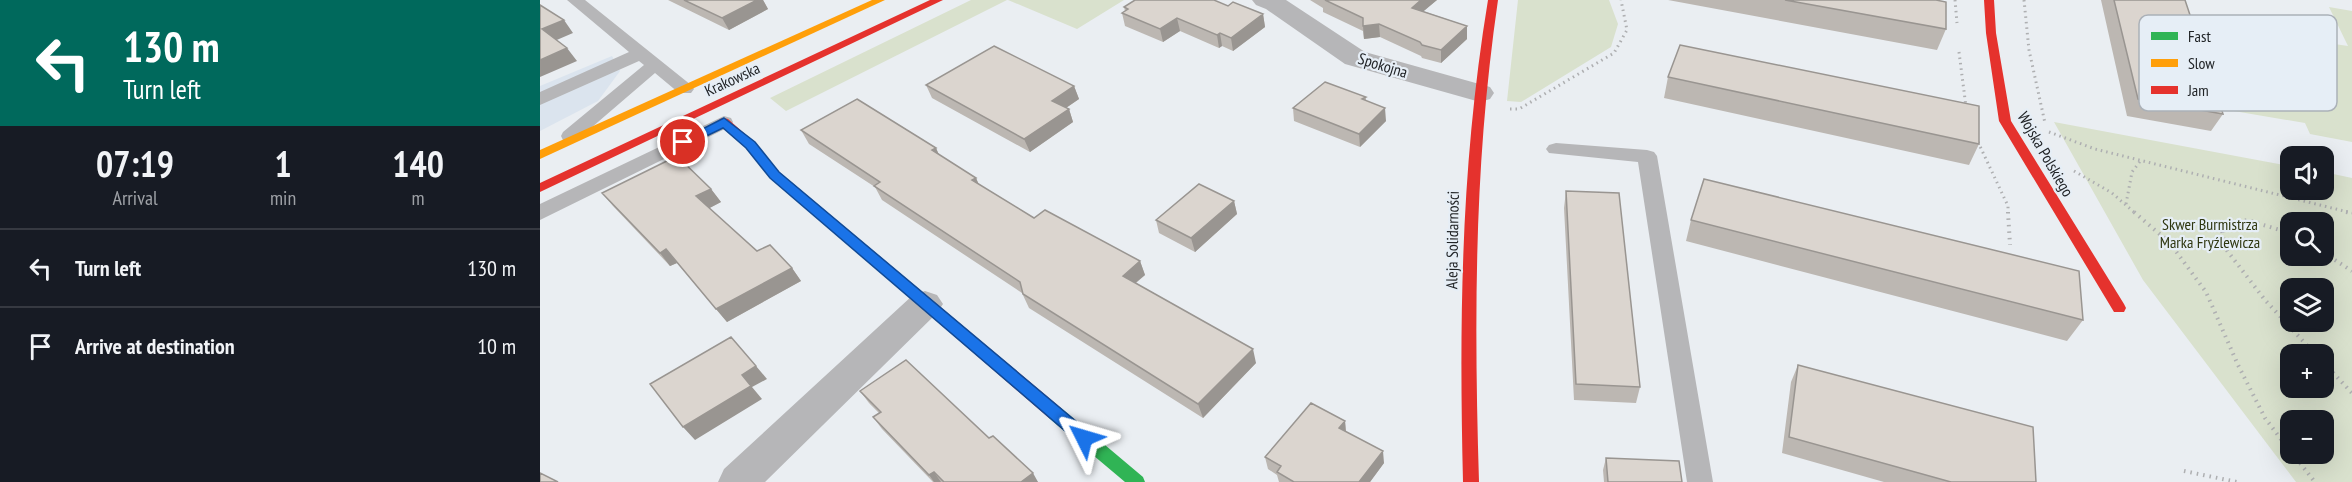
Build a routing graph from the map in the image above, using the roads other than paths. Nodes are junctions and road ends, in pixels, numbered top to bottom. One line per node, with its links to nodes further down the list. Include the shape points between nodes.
1 (575, 0): 7 (lane)
2 (880, 0): 8 (street, Krakowska)
3 (938, 0): 14 (street, Krakowska)
4 (1265, 0): 10 (street, Spokojna, via 1355,57)
5 (1493, 0): 10 (street, Aleja Solidarności)
6 (1989, 0): 17 (street, Wojska Polskiego, via 2006,121)
7 (647, 60): 8 (lane); 9 (lane); 13 (lane, via 591,121)
8 (685, 89): 13 (street, Krakowska)
9 (540, 99)
10 (1478, 102): 20 (street, Aleja Solidarności, via 1470,176 1467,332)
11 (724, 122): 15 (lane); 16 (street, via 750,145 774,175)
12 (1556, 149): 21 (lane, via 1647,156)
13 (543, 154)
14 (540, 188)
15 (540, 213)
16 (925, 304): 18 (street); 19 (street)
17 (2119, 308)
18 (738, 482)
19 (1137, 482)
20 (1471, 482)
21 (1700, 482)

